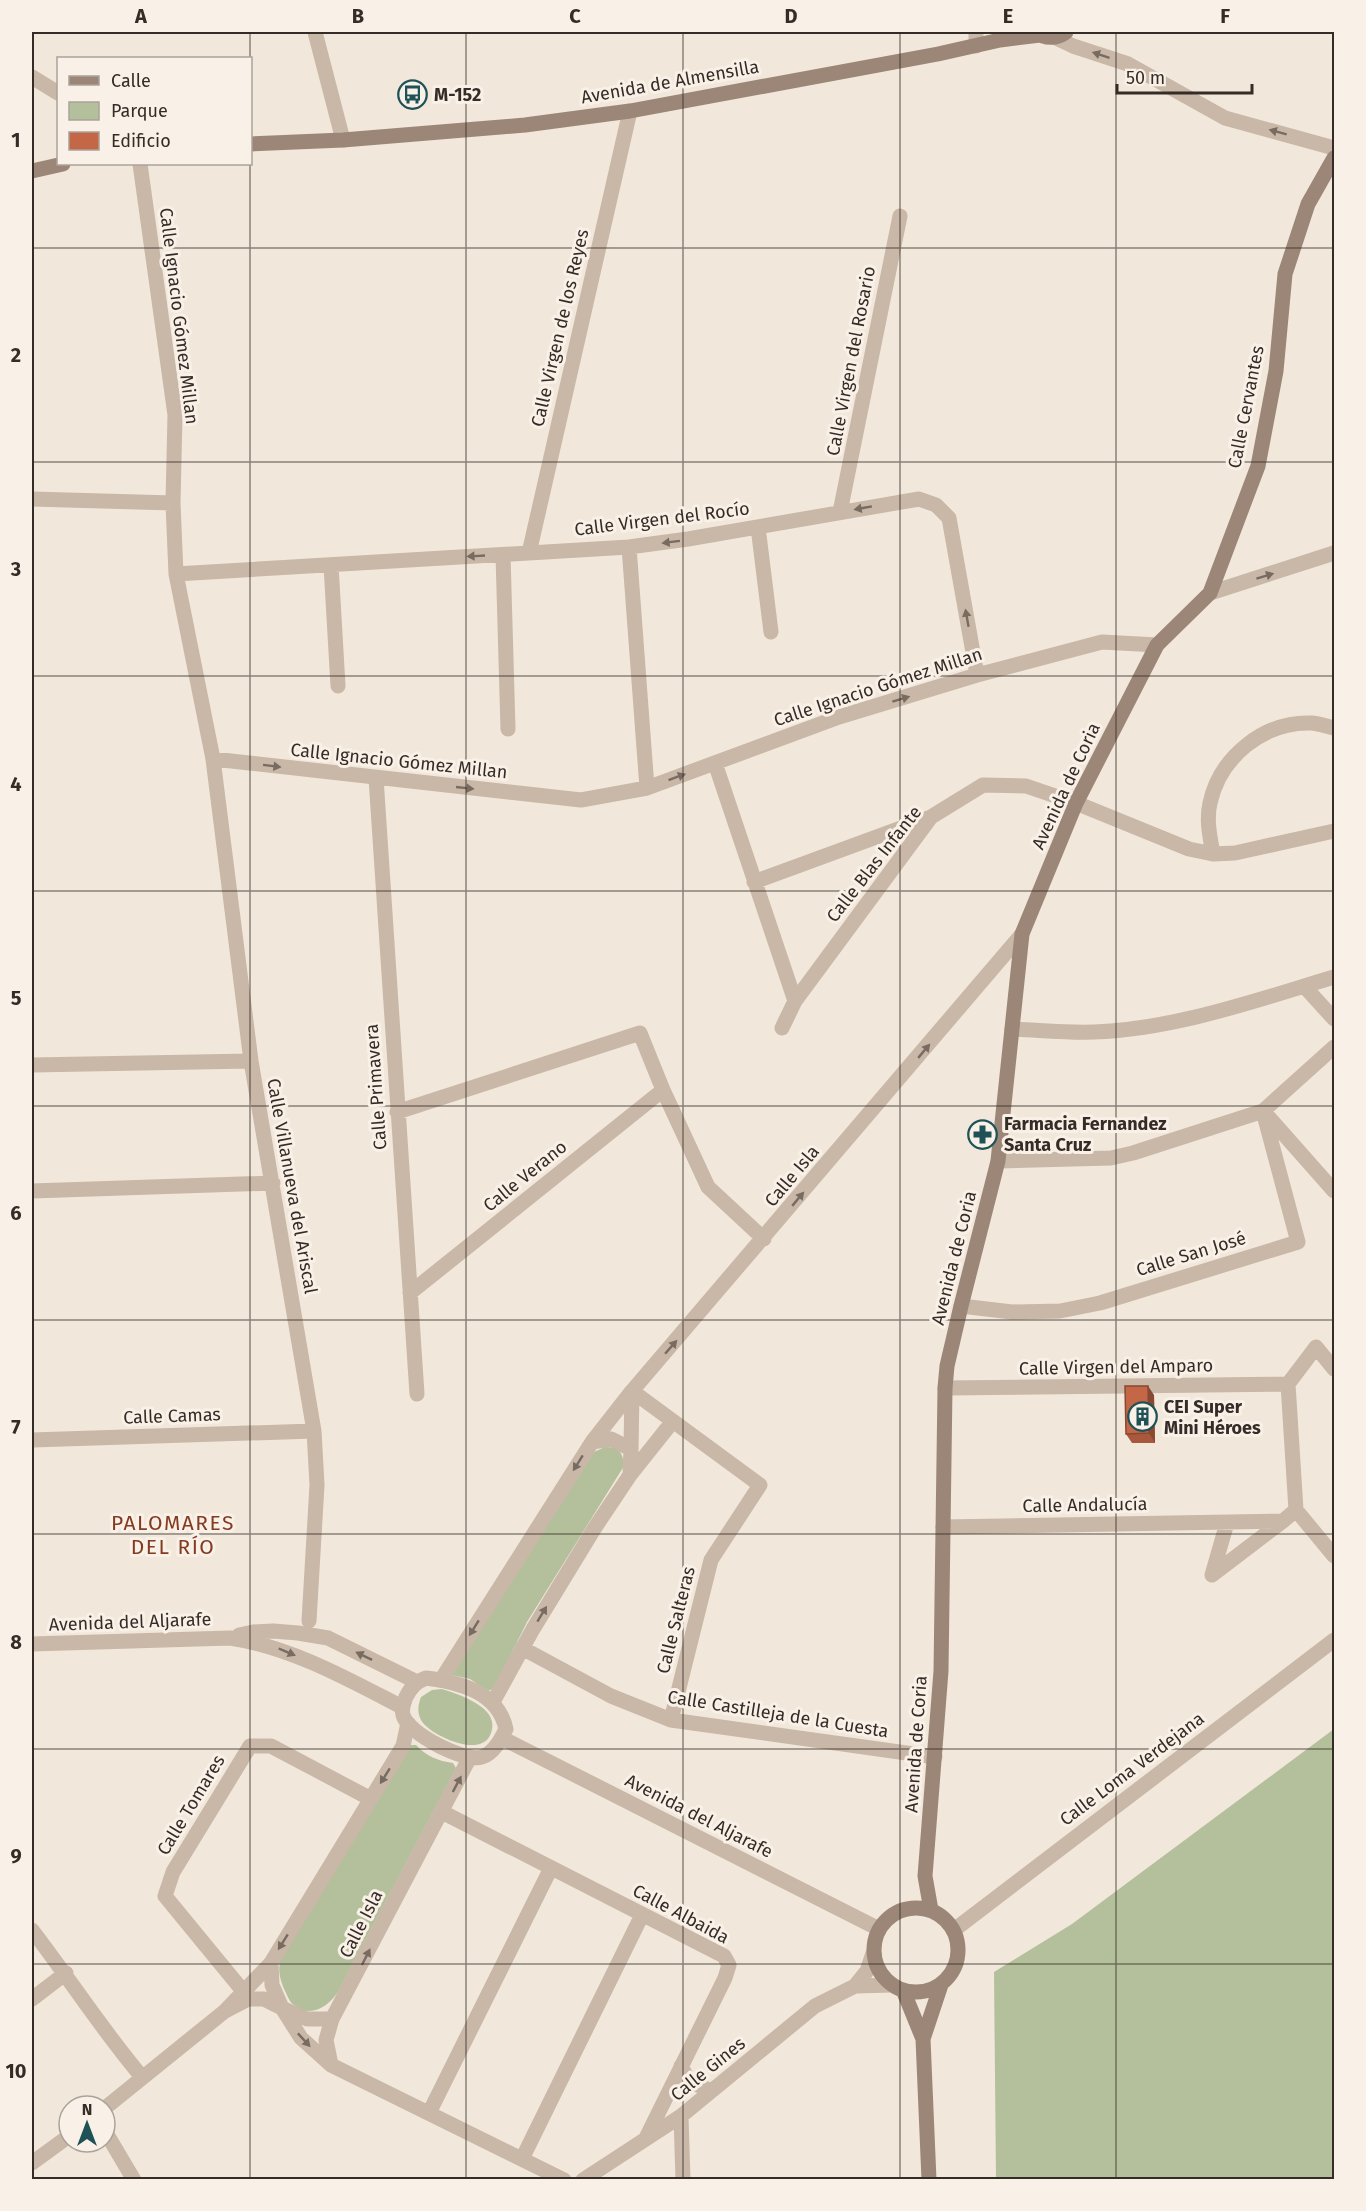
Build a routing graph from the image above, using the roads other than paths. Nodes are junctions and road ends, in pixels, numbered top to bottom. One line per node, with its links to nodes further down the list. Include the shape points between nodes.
1 (315, 32): 8 (street)
2 (1049, 34): 3 (main road, Avenida de Almensilla); 10 (street, Avenida de Almensilla, one-way to 2, via 1225,118 1128,64)
3 (1003, 36): 4 (main road, Avenida de Almensilla)
4 (976, 39): 7 (main road, Avenida de Almensilla)
5 (32, 77): 6 (street)
6 (57, 92)
7 (630, 111): 8 (main road, Avenida de Almensilla, via 525,125); 21 (street, Calle Virgen de los Reyes)
8 (343, 140): 9 (main road, Avenida de Almensilla)
9 (252, 144)
10 (1335, 148)
11 (1335, 158): 26 (main road, Calle Cervantes, via 1308,204 1285,274 1276,371 1258,466)
12 (59, 165): 14 (main road)
13 (140, 165): 17 (street, Calle Ignacio Gómez Millan, via 175,415)
14 (32, 171)
15 (900, 216): 18 (street, Calle Virgen del Rosario)
16 (32, 499): 17 (street)
17 (173, 503): 25 (street, Calle Ignacio Gómez Millan)
18 (840, 512): 19 (street, Calle Virgen del Rocío); 29 (street, Calle Virgen del Rocío, one-way to 18, via 949,518 936,505 920,499)
19 (758, 527): 20 (street, Calle Virgen del Rocío, one-way to 20); 27 (street)
20 (629, 547): 21 (street, Calle Virgen del Rocío); 36 (street)
21 (529, 553): 23 (street, Calle Virgen del Rocío)
22 (1335, 554): 26 (street, one-way to 22)
23 (503, 555): 24 (street, Calle Virgen del Rocío, one-way to 24); 32 (street)
24 (331, 565): 25 (street, Calle Virgen del Rocío); 30 (street)
25 (176, 574): 33 (street, Calle Ignacio Gómez Millan)
26 (1209, 593): 28 (main road, Calle Cervantes)
27 (771, 632)
28 (1157, 645): 29 (street, Calle Ignacio Gómez Millan, via 1102,642); 37 (main road, Avenida de Coria)
29 (977, 675): 34 (street, Calle Ignacio Gómez Millan, one-way to 29, via 839,717)
30 (338, 686)
31 (1335, 728): 40 (street, via 1312,723 1266,732 1229,761 1210,804 1208,828)
32 (508, 729)
33 (213, 759): 35 (street, Calle Ignacio Gómez Millan, one-way to 35); 50 (street, Calle Villanueva del Ariscal)
34 (715, 763): 36 (street, Calle Ignacio Gómez Millan, one-way to 34); 41 (street)
35 (376, 778): 36 (street, Calle Ignacio Gómez Millan, one-way to 36, via 581,800); 54 (street, Calle Primavera)
36 (647, 788)
37 (1076, 803): 38 (street, Calle Blas Infante, via 1026,786 983,785); 40 (street, Calle Blas Infante, via 1189,849); 42 (main road, Avenida de Coria)
38 (931, 817): 41 (street); 45 (street, Calle Blas Infante)
39 (1335, 831): 40 (street, Calle Blas Infante, via 1235,853)
40 (1213, 854)
41 (754, 882): 45 (street)
42 (1022, 934): 48 (main road, Avenida de Coria); 59 (street, Calle Isla, one-way to 42)
43 (1335, 977): 44 (street)
44 (1304, 986): 46 (street); 48 (street, via 1160,1025 1094,1032)
45 (795, 1001): 47 (street, Calle Blas Infante)
46 (1335, 1019)
47 (782, 1028)
48 (1012, 1029): 55 (main road, Avenida de Coria)
49 (1335, 1047): 53 (street)
50 (251, 1061): 51 (street); 56 (street, Calle Villanueva del Ariscal)
51 (32, 1065)
52 (663, 1090): 54 (street, via 640,1033); 59 (street, via 708,1187); 60 (street, Calle Verano)
53 (1263, 1111): 55 (street, via 1111,1158); 58 (street); 61 (street, Calle San José, via 1298,1242 1100,1303 1060,1311 1012,1312)
54 (397, 1112): 60 (street, Calle Primavera)
55 (998, 1161): 61 (main road, Avenida de Coria)
56 (273, 1183): 57 (street); 68 (street, Calle Villanueva del Ariscal)
57 (32, 1191)
58 (1335, 1191)
59 (764, 1239): 65 (street, Calle Isla, one-way to 59)
60 (410, 1293): 66 (street, Calle Primavera)
61 (961, 1306): 64 (main road, Avenida de Coria)
62 (1335, 1369): 63 (street, via 1317,1347)
63 (1288, 1384): 64 (street, Calle Virgen del Amparo); 73 (street)
64 (945, 1388): 76 (main road, Avenida de Coria)
65 (632, 1391): 67 (street, Calle Salteras); 70 (street, Calle Isla); 71 (street)
66 (417, 1394)
67 (673, 1421): 72 (street); 87 (street, Calle Salteras, via 760,1485 711,1560)
68 (314, 1431): 69 (street, Calle Camas); 78 (street, Calle Villanueva del Ariscal, via 317,1485)
69 (32, 1440)
70 (592, 1442): 71 (street, via 611,1439); 83 (street, Calle Isla, one-way to 83)
71 (631, 1449): 72 (street)
72 (630, 1475): 82 (street, one-way to 72)
73 (1296, 1510): 74 (street); 77 (street)
74 (1282, 1521): 75 (street, Calle Andalucía); 75 (street, via 1212,1575)
75 (1227, 1523): 76 (street, Calle Andalucía)
76 (943, 1527): 91 (main road, Avenida de Coria, via 941,1671)
77 (1335, 1556)
78 (309, 1621)
79 (230, 1638): 81 (street, Avenida del Aljarafe); 84 (street, Avenida del Aljarafe, one-way to 79, via 328,1638 273,1631); 86 (street, Avenida del Aljarafe, one-way to 86, via 290,1653)
80 (1335, 1640): 99 (street, Calle Loma Verdejana)
81 (32, 1644)
82 (522, 1648): 85 (street); 87 (street, Calle Castilleja de la Cuesta, via 611,1696)
83 (441, 1680): 84 (street, via 426,1678); 85 (street, via 471,1689)
84 (417, 1682): 86 (street)
85 (493, 1702): 89 (street, via 503,1716 506,1729)
86 (402, 1707): 88 (street)
87 (671, 1720): 91 (street, Calle Castilleja de la Cuesta)
88 (408, 1723): 90 (street, via 436,1745); 92 (street, one-way to 92, via 403,1746)
89 (502, 1738): 90 (street, via 482,1757); 97 (street, Avenida del Aljarafe)
90 (470, 1757): 93 (street, Calle Isla, one-way to 90)
91 (934, 1757): 95 (main road, Avenida de Coria, via 926,1876)
92 (371, 1799): 101 (street, one-way to 101); 106 (street, Calle Tomares, via 271,1746 250,1746 173,1872 165,1896)
93 (441, 1812): 94 (street, Calle Albaida); 110 (street, Calle Isla, one-way to 93)
94 (551, 1868): 96 (street, Calle Albaida); 117 (street)
95 (931, 1910): 97 (main road, via 901,1910); 99 (main road)
96 (642, 1915): 113 (street, Calle Albaida, via 724,1956 729,1965); 122 (street)
97 (879, 1929): 100 (main road)
98 (32, 1930): 102 (street)
99 (954, 1930): 103 (main road, via 957,1960 950,1976)
100 (873, 1953): 104 (street, via 867,1971); 105 (main road, via 883,1977)
101 (271, 1963): 106 (street); 108 (street, via 272,1985)
102 (66, 1973): 107 (street); 114 (street, via 110,2039)
103 (940, 1985): 105 (main road, via 916,1992); 111 (main road)
104 (855, 1986): 105 (street); 115 (street, Calle Gines, via 815,2006)
105 (898, 1988): 111 (main road)
106 (243, 1991): 109 (street)
107 (32, 1999)
108 (282, 2008): 109 (street, via 264,1999 248,1999); 110 (street, via 307,2019); 112 (street, one-way to 112, via 301,2038)
109 (225, 2011): 114 (street)
110 (332, 2019): 112 (street, Calle Isla, via 326,2040)
111 (923, 2039): 128 (main road)
112 (331, 2065): 117 (street)
113 (681, 2066): 115 (street, via 689,2081); 119 (street, Calle Albaida)
114 (142, 2077): 116 (street)
115 (711, 2091): 118 (street, Calle Gines)
116 (117, 2098)
117 (429, 2113): 122 (street)
118 (681, 2116): 119 (street, Calle Gines); 127 (street)
119 (646, 2138): 126 (street, Calle Gines)
120 (57, 2145): 123 (street)
121 (117, 2151): 124 (street)
122 (522, 2159): 125 (street)
123 (32, 2163)
124 (134, 2180)
125 (564, 2180)
126 (583, 2180)
127 (683, 2180)
128 (929, 2180)

